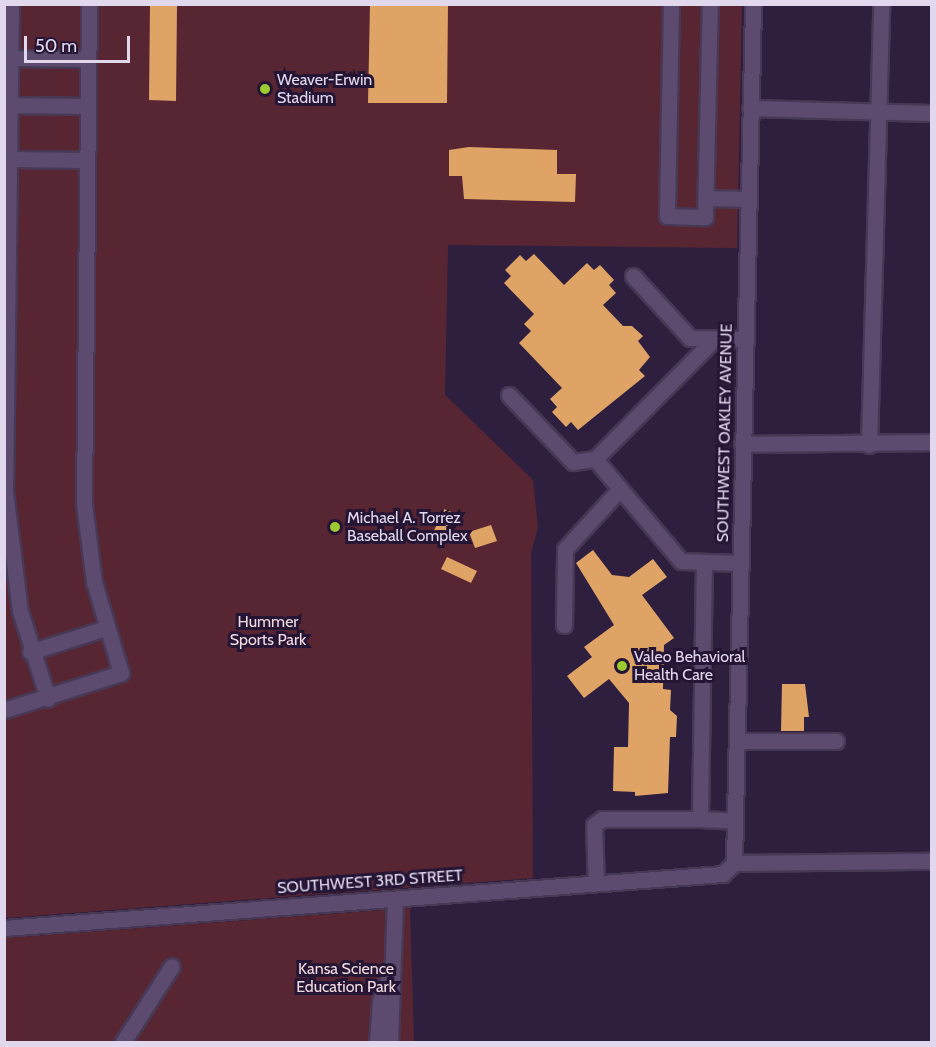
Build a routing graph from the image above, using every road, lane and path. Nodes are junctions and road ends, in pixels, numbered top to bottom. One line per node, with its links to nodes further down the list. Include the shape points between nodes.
1 (11, 4): 7 (street)
2 (89, 4): 8 (street)
3 (671, 4): 16 (street, via 667,216 705,217)
4 (710, 4): 16 (street)
5 (753, 4): 11 (street, SOUTHWEST OAKLEY AVENUE)
6 (881, 4): 12 (street)
7 (11, 58): 8 (street); 9 (street)
8 (88, 59): 10 (street)
9 (7, 105): 10 (street); 14 (street)
10 (88, 106): 15 (street)
11 (750, 108): 12 (street); 17 (street, SOUTHWEST OAKLEY AVENUE)
12 (878, 113): 13 (street); 24 (street)
13 (932, 113)
14 (9, 159): 15 (street); 31 (street, via 5,491 12,573)
15 (87, 160): 30 (street, via 84,504 90,562)
16 (706, 198): 17 (street)
17 (748, 199): 20 (street, SOUTHWEST OAKLEY AVENUE)
18 (633, 276): 19 (street, via 690,338)
19 (715, 338): 20 (street); 25 (street)
20 (745, 339): 23 (street, SOUTHWEST OAKLEY AVENUE)
21 (508, 395): 25 (street, via 573,462)
22 (932, 442): 24 (street)
23 (742, 444): 24 (street); 28 (street, SOUTHWEST OAKLEY AVENUE)
24 (869, 445)
25 (595, 459): 26 (street)
26 (620, 489): 27 (street, via 681,561); 29 (street, via 565,549)
27 (704, 562): 28 (street); 36 (street)
28 (740, 563): 34 (street, SOUTHWEST OAKLEY AVENUE)
29 (564, 625)
30 (106, 628): 31 (street); 32 (street, via 121,673)
31 (30, 652): 32 (street)
32 (48, 699): 33 (street)
33 (4, 710)
34 (737, 741): 35 (street); 37 (street, SOUTHWEST OAKLEY AVENUE)
35 (836, 741)
36 (700, 819): 37 (street); 40 (street, via 602,819 594,825)
37 (735, 821): 39 (street, SOUTHWEST OAKLEY AVENUE)
38 (932, 861): 39 (street)
39 (734, 862): 40 (street, SOUTHWEST 3RD STREET, via 723,874)
40 (596, 883): 41 (street, SOUTHWEST 3RD STREET)
41 (395, 899): 42 (street, SOUTHWEST 3RD STREET); 44 (street)
42 (4, 928)
43 (172, 966): 45 (street)
44 (392, 971): 46 (street, via 380,1000); 47 (street)
45 (123, 1042)
46 (377, 1042)
47 (390, 1042)

